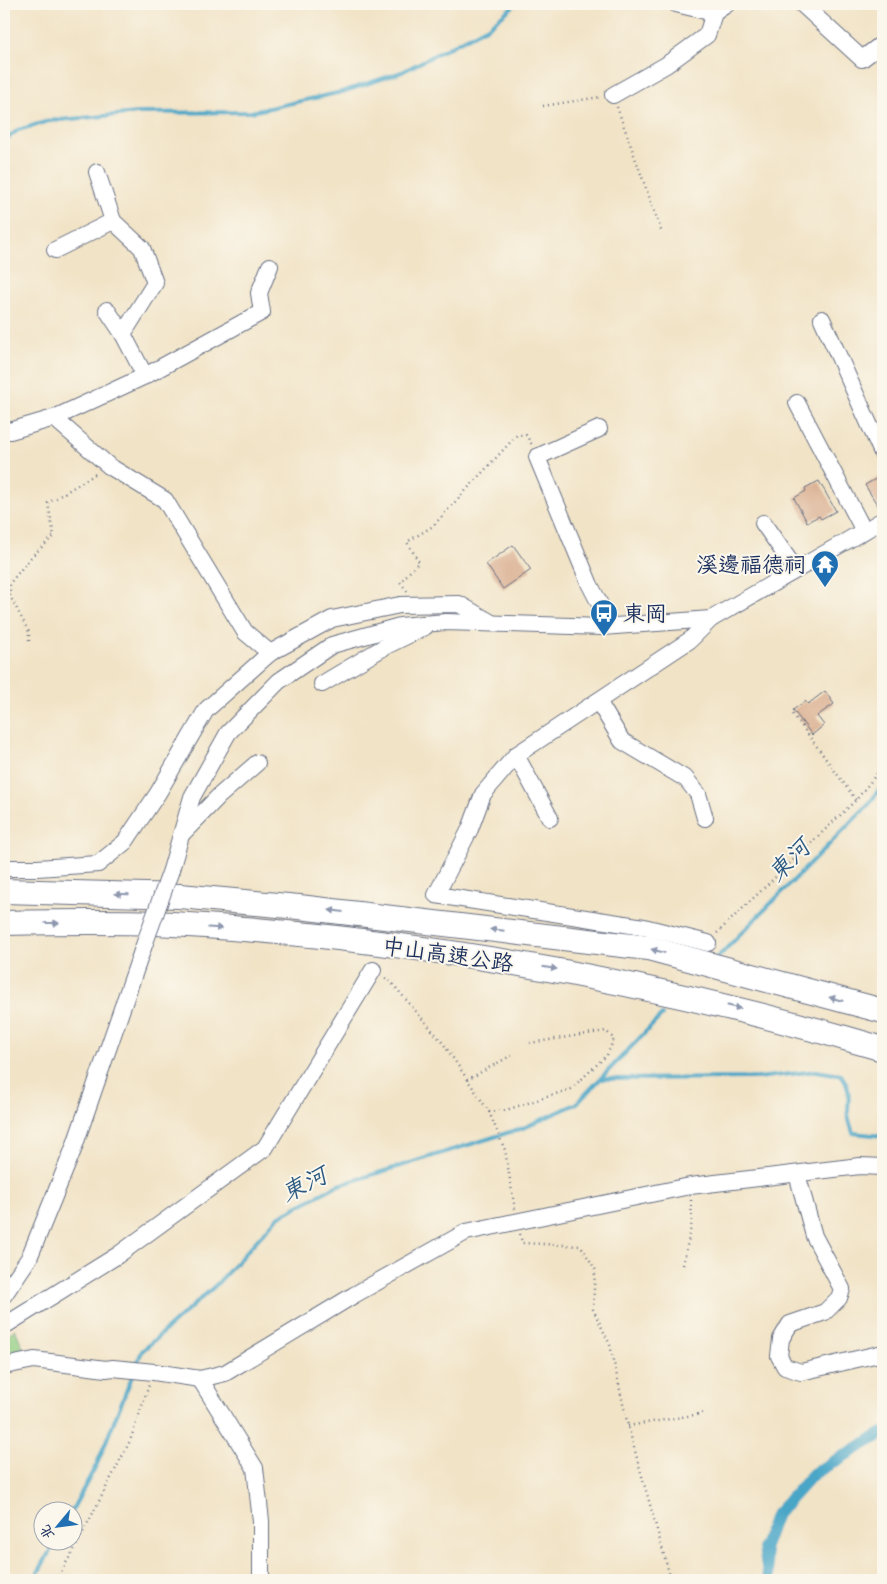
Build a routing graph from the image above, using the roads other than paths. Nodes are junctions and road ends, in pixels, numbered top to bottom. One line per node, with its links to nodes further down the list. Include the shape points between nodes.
1 (676, 4): 3 (street)
2 (802, 4): 4 (street, via 862,59)
3 (721, 9): 5 (street, via 707,35 666,65)
4 (883, 44)
5 (613, 95)
6 (97, 172): 7 (street)
7 (113, 221): 8 (street); 12 (street, via 142,248 155,283)
8 (55, 250)
9 (270, 266): 13 (street, via 260,293 262,312)
10 (106, 310): 12 (street)
11 (822, 319): 18 (street)
12 (123, 334): 13 (street)
13 (145, 376): 15 (street)
14 (798, 403): 21 (street)
15 (54, 418): 16 (street, via 10,431); 27 (street, via 109,466 166,500 245,632)
16 (4, 429)
17 (599, 429): 26 (street, via 537,457 590,585)
18 (883, 455)
19 (883, 520): 21 (street)
20 (763, 523): 22 (street)
21 (864, 531): 22 (street)
22 (796, 570): 23 (street)
23 (711, 619): 26 (street); 29 (street, via 690,640)
24 (434, 623): 25 (street); 28 (street, via 386,646); 34 (street, via 400,626 332,645 279,681 228,732 192,797)
25 (492, 623): 26 (street); 27 (street, via 459,604 400,605 332,619)
26 (611, 626)
27 (270, 653): 35 (street, via 206,710 125,842 98,864)
28 (322, 684)
29 (598, 701): 30 (street); 33 (street, via 622,741 686,779 698,794)
30 (516, 755): 32 (street); 38 (street, via 483,794 470,830 436,895 644,927)
31 (257, 763): 34 (street)
32 (550, 818)
33 (705, 818)
34 (182, 834): 44 (street, bridge, via 73,1150 29,1258)
35 (4, 868)
36 (4, 891): 38 (highway, 中山高速公路, one-way to 36, via 299,906 180,896)
37 (4, 922): 41 (highway, 中山高速公路, one-way to 41, via 155,923 294,934 422,949 545,968 681,995)
38 (710, 957): 40 (highway, 中山高速公路, one-way to 38)
39 (373, 970): 45 (street, via 265,1148 118,1255)
40 (883, 1011)
41 (883, 1049)
42 (883, 1167): 43 (street, via 860,1166)
43 (797, 1174): 46 (street, via 814,1236 842,1288 839,1298 825,1312 790,1324 781,1339 779,1356 785,1367 801,1372); 48 (street, via 690,1186 466,1232 225,1372)
44 (4, 1295)
45 (4, 1326)
46 (883, 1353)
47 (4, 1366): 48 (street, via 34,1360)
48 (200, 1379): 49 (street, via 255,1468 261,1521)
49 (261, 1579)

